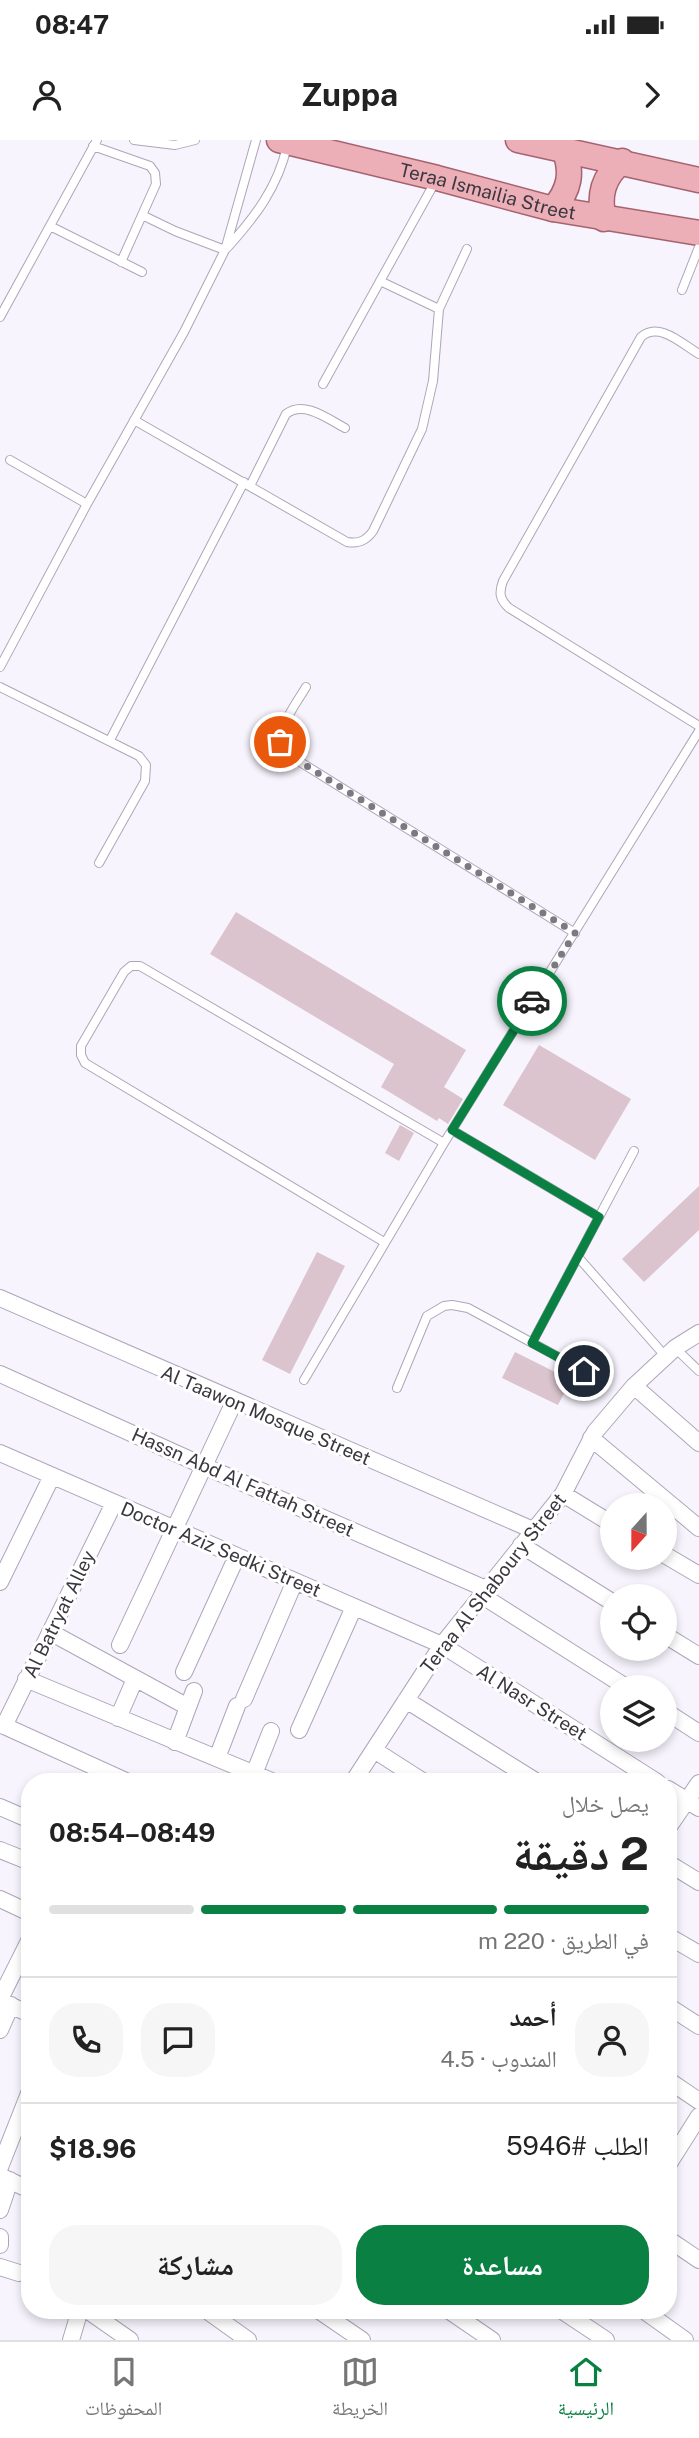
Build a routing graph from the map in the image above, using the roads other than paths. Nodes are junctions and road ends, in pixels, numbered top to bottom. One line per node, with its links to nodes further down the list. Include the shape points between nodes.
1 (134, 140): 2 (lane, via 167,145)
2 (195, 140)
3 (257, 140): 18 (lane)
4 (518, 140): 7 (main road)
5 (283, 141): 9 (main road, Teraa Ismailia Street); 18 (lane, via 283,165 265,202)
6 (95, 143): 12 (lane, via 153,169 156,184); 14 (lane)
7 (564, 149): 8 (main road); 11 (main road, via 569,181)
8 (622, 161): 10 (main road); 13 (main road, via 603,187)
9 (437, 178): 11 (main road, Teraa Ismailia Street); 21 (lane)
10 (699, 180)
11 (553, 209): 13 (main road, Teraa Ismailia Street)
12 (142, 215): 18 (lane); 19 (lane)
13 (604, 219): 15 (main road, Teraa Ismailia Street)
14 (50, 226): 19 (lane); 24 (lane)
15 (699, 233)
16 (699, 247): 22 (lane)
17 (467, 249): 23 (lane)
18 (225, 250): 27 (lane)
19 (121, 262): 20 (lane)
20 (142, 272)
21 (380, 281): 23 (lane); 26 (lane)
22 (682, 289)
23 (439, 309): 30 (lane, via 427,413 369,536 347,542)
24 (0, 317)
25 (699, 354): 35 (lane, via 662,332 650,331 641,337 499,591 509,608)
26 (323, 384)
27 (134, 420): 30 (lane); 31 (lane)
28 (345, 428): 30 (lane, via 306,408 290,411)
29 (10, 460): 31 (lane)
30 (247, 484): 36 (lane)
31 (87, 504): 32 (lane)
32 (0, 667)
33 (0, 687): 36 (lane)
34 (306, 687): 38 (lane, via 283,727 280,742 284,750)
35 (699, 729): 38 (lane)
36 (110, 740): 37 (lane, via 139,756 147,776)
37 (99, 863)
38 (575, 933): 39 (lane)
39 (452, 1130): 40 (lane); 42 (lane)
40 (444, 1143): 43 (lane); 43 (lane, via 140,966 124,972 81,1046 85,1063)
41 (634, 1151): 42 (lane)
42 (599, 1217): 44 (lane)
43 (384, 1242): 52 (lane)
44 (578, 1257): 47 (lane); 48 (lane)
45 (0, 1298): 55 (street, Al Taawon Mosque Street)
46 (699, 1333): 48 (street, Teraa Al Shaboury Street)
47 (532, 1343): 49 (lane); 54 (lane, via 468,1308 444,1306 427,1316)
48 (671, 1352): 50 (lane); 53 (street, Teraa Al Shaboury Street)
49 (584, 1371)
50 (699, 1371)
51 (0, 1374): 59 (street, Hassn Abd Al Fattah Street)
52 (304, 1380)
53 (634, 1385): 56 (street, Teraa Al Shaboury Street); 57 (street)
54 (397, 1388)
55 (234, 1402): 59 (street); 66 (street, Al Taawon Mosque Street)
56 (591, 1438): 61 (street, Teraa Al Shaboury Street); 64 (street)
57 (699, 1443)
58 (0, 1453): 60 (street, Doctor Aziz Sedki Street)
59 (204, 1466): 65 (street); 73 (street, Hassn Abd Al Fattah Street)
60 (52, 1476): 62 (street, Doctor Aziz Sedki Street); 72 (street)
61 (563, 1494): 63 (street); 66 (street, Teraa Al Shaboury Street)
62 (114, 1503): 65 (street, Doctor Aziz Sedki Street); 76 (street, Al Batryat Alley)
63 (600, 1517)
64 (699, 1528)
65 (174, 1529): 68 (street, Doctor Aziz Sedki Street); 79 (street)
66 (533, 1530): 67 (street, Teraa Al Shaboury Street)
67 (521, 1545): 73 (street, Teraa Al Shaboury Street); 74 (street)
68 (237, 1556): 71 (street, Doctor Aziz Sedki Street); 81 (street)
69 (677, 1562): 70 (street)
70 (699, 1575)
71 (295, 1581): 75 (street, Doctor Aziz Sedki Street); 94 (street)
72 (0, 1582)
73 (483, 1592): 78 (street, Teraa Al Shaboury Street); 82 (street, Hassn Abd Al Fattah Street)
74 (600, 1594)
75 (354, 1606): 78 (street, Doctor Aziz Sedki Street); 89 (street)
76 (50, 1632): 83 (street, Al Batryat Alley); 84 (street)
77 (677, 1642): 80 (street)
78 (442, 1644): 85 (street, Teraa Al Shaboury Street); 100 (street, Al Nasr Street)
79 (120, 1645)
80 (699, 1656)
81 (184, 1672)
82 (608, 1675)
83 (26, 1679): 86 (street); 88 (street, Al Batryat Alley)
84 (135, 1679): 86 (street); 92 (street, via 191,1699)
85 (406, 1700): 93 (street, Teraa Al Shaboury Street); 99 (street)
86 (118, 1718): 92 (street)
87 (677, 1719): 91 (street)
88 (2, 1725): 95 (street)
89 (299, 1730)
90 (271, 1731): 96 (street)
91 (699, 1733)
92 (175, 1742): 94 (street)
93 (374, 1750): 97 (street, Teraa Al Shaboury Street); 98 (street)
94 (217, 1758): 96 (street)
95 (108, 1773)
96 (254, 1773)
97 (359, 1773)
98 (410, 1773)
99 (523, 1773)
100 (643, 1773)
101 (699, 1783): 103 (street)
102 (677, 1794): 103 (street)
103 (693, 1804): 106 (street)
104 (0, 1807): 105 (street)
105 (21, 1816)
106 (677, 1819)
107 (0, 1850): 108 (street)
108 (21, 1858)
109 (677, 1869): 110 (street)
110 (699, 1882)
111 (0, 1899): 112 (street)
112 (21, 1909)
113 (677, 1941): 114 (street)
114 (699, 1954)
115 (21, 1961): 116 (street)
116 (4, 2002): 117 (street); 120 (street)
117 (21, 2010)
118 (677, 2012): 119 (street)
119 (699, 2026)
120 (0, 2031)
121 (677, 2086): 122 (street)
122 (699, 2101)
123 (21, 2114): 126 (street)
124 (699, 2116): 125 (street)
125 (677, 2151)
126 (0, 2167)
127 (5, 2178): 128 (street); 129 (street)
128 (21, 2186)
129 (0, 2210)
130 (0, 2237): 131 (street)
131 (0, 2245)
132 (677, 2245): 133 (street)
133 (699, 2260)
134 (0, 2267): 135 (street)
135 (19, 2273)
136 (77, 2319): 144 (street)
137 (100, 2319): 145 (street)
138 (219, 2319): 146 (street)
139 (331, 2319): 147 (street)
140 (457, 2319): 143 (street)
141 (574, 2319): 149 (street)
142 (656, 2319): 150 (street)
143 (471, 2334): 148 (street)
144 (71, 2340)
145 (130, 2340)
146 (248, 2340)
147 (362, 2340)
148 (492, 2340)
149 (606, 2340)
150 (685, 2340)

